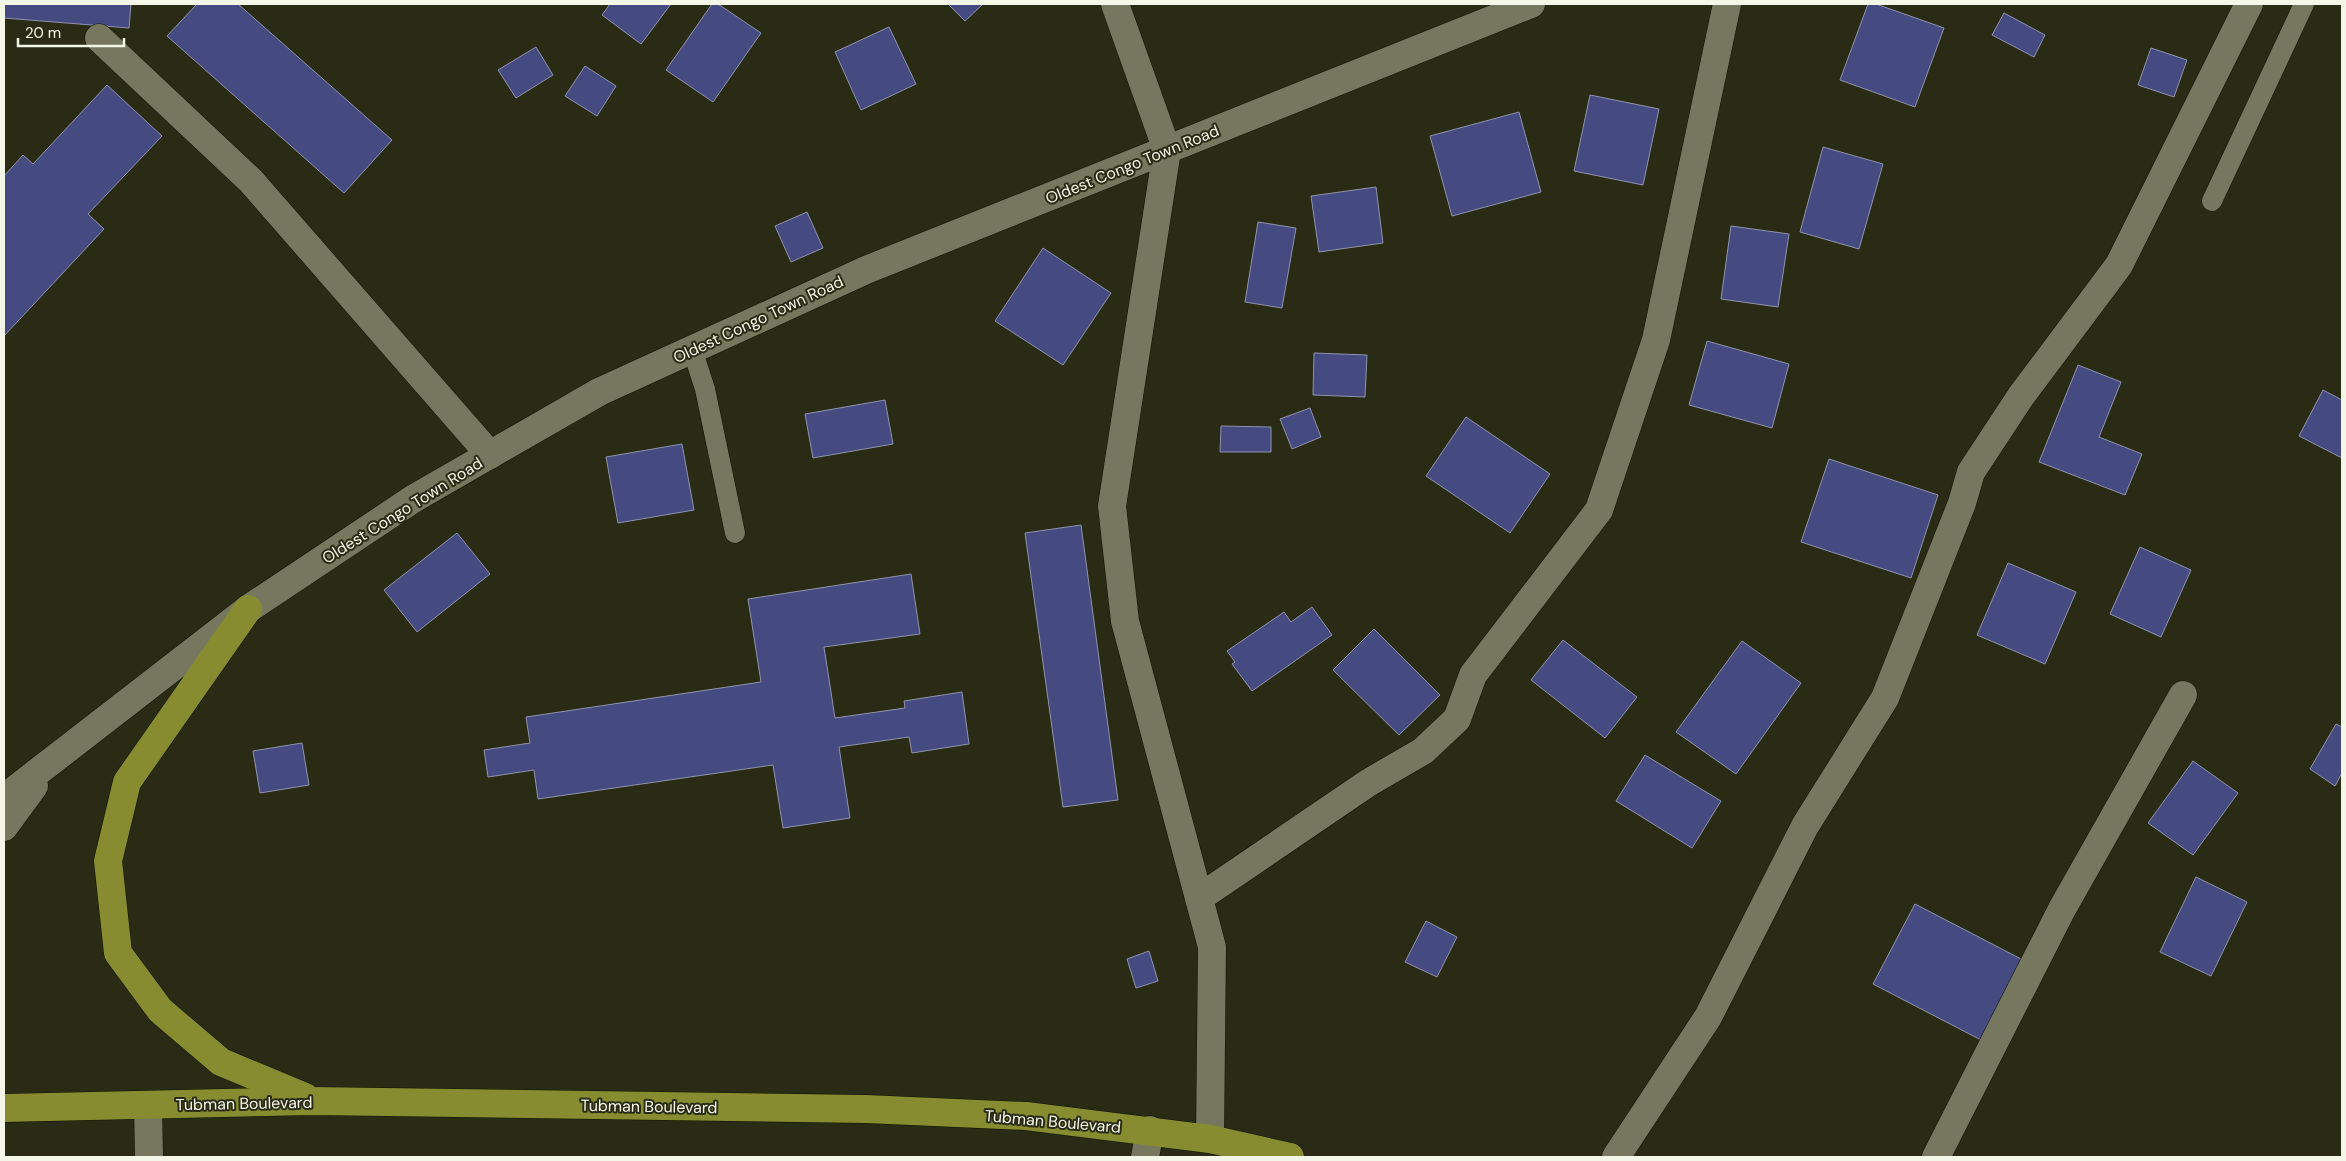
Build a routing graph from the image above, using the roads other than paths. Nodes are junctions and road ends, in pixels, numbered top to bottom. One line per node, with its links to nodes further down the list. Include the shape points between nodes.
1 (1115, 4): 7 (street)
2 (1532, 4): 7 (street, Oldest Congo Town Road)
3 (1727, 4): 17 (street, via 1656,340 1599,510 1473,675 1457,719 1422,751 1368,783)
4 (2249, 4): 26 (street, via 2119,265 2020,396 1971,472 1962,504 1885,698 1806,826 1708,1017)
5 (2304, 4): 8 (lane)
6 (99, 38): 10 (street, via 251,180)
7 (1167, 150): 9 (street, Oldest Congo Town Road, via 866,270); 17 (street, via 1112,506 1125,621)
8 (2212, 201)
9 (692, 349): 10 (street, Oldest Congo Town Road, via 599,392); 11 (lane, via 705,389)
10 (490, 455): 12 (street, Oldest Congo Town Road, via 413,499)
11 (735, 534)
12 (248, 609): 14 (street, Oldest Congo Town Road); 18 (highway, via 127,782 108,861 118,953 160,1010 221,1062)
13 (2183, 695): 27 (street, via 2062,909)
14 (53, 760): 15 (street, Oldest Congo Town Road); 16 (street)
15 (4, 798)
16 (4, 827)
17 (1199, 898): 22 (street, via 1212,947)
18 (313, 1101): 19 (highway, Tubman Boulevard); 21 (highway, Tubman Boulevard, via 866,1110 1026,1116)
19 (148, 1105): 20 (highway, Tubman Boulevard); 23 (street)
20 (4, 1108)
21 (1150, 1130): 22 (highway, Tubman Boulevard); 24 (street)
22 (1210, 1138): 25 (highway, Tubman Boulevard)
23 (149, 1157)
24 (1145, 1157)
25 (1290, 1157)
26 (1616, 1157)
27 (1936, 1157)

